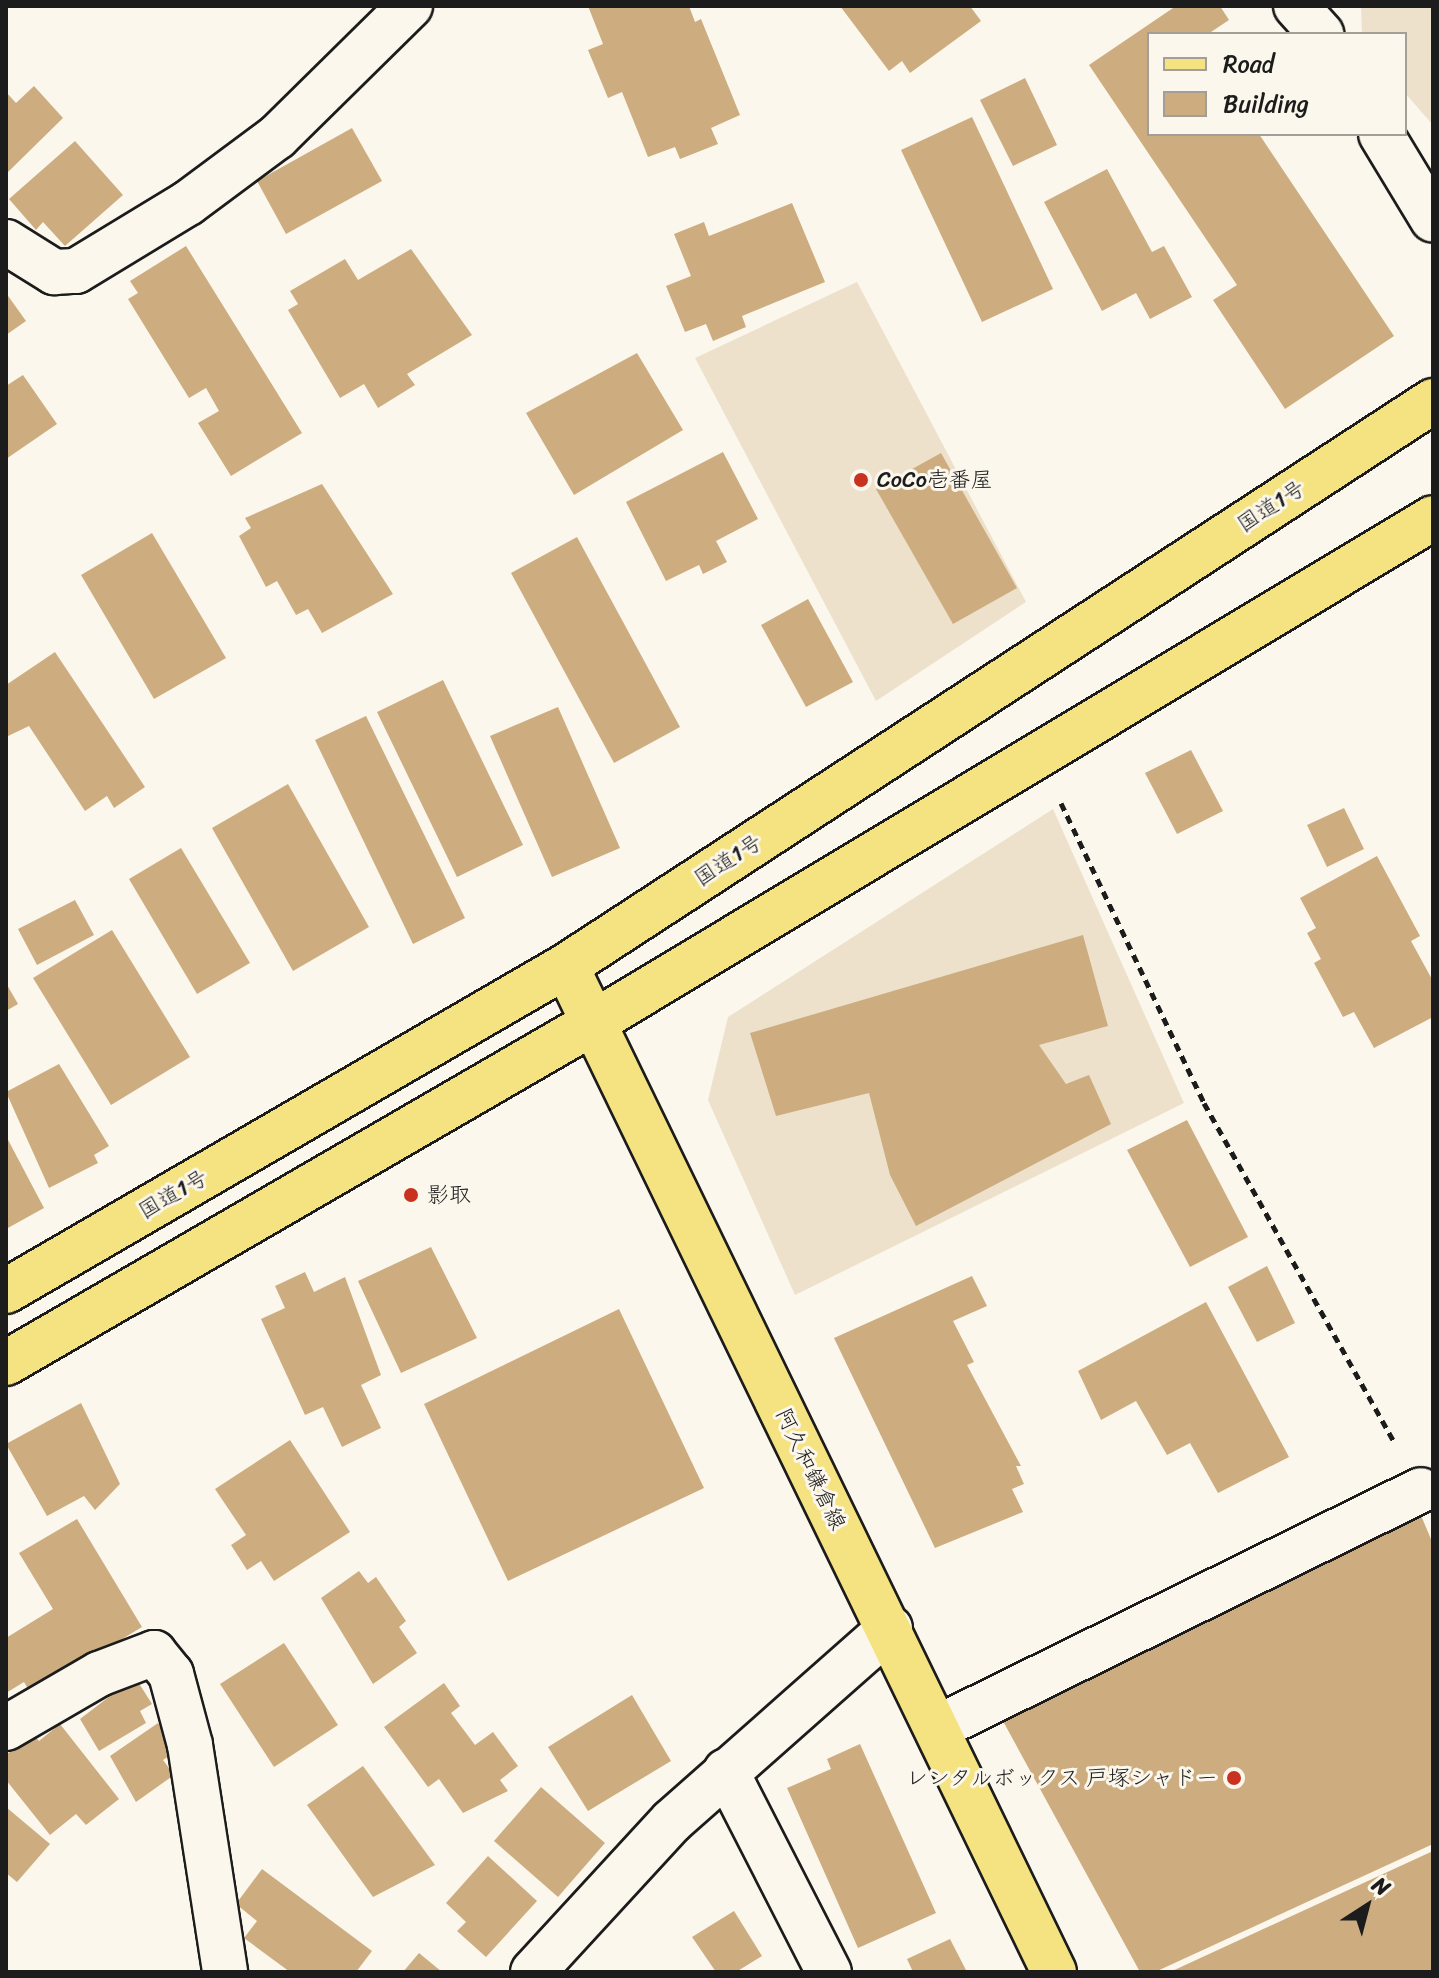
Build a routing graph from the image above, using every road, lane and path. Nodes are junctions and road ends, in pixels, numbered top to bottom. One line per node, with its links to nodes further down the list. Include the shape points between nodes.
1 (410, 6): 4 (street, via 277,137 188,203 76,271 54,272)
2 (1382, 136): 3 (street)
3 (1433, 220)
4 (6, 242)
5 (1433, 401): 8 (main road, 国道1号)
6 (1433, 518): 7 (main road)
7 (1038, 755): 9 (main road); 12 (path, via 1204,1103)
8 (566, 966): 9 (main road, 阿久和鎌倉線); 10 (main road, 国道1号)
9 (591, 1024): 11 (main road); 13 (main road, 阿久和鎌倉線)
10 (6, 1291)
11 (6, 1363)
12 (1421, 1490): 15 (street)
13 (890, 1628): 15 (main road, 阿久和鎌倉線); 16 (street)
14 (6, 1728): 17 (street, via 99,1674 154,1653 171,1674 190,1745)
15 (937, 1728): 20 (main road, 阿久和鎌倉線)
16 (726, 1771): 18 (street); 19 (street)
17 (225, 1972)
18 (533, 1972)
19 (829, 1972)
20 (1054, 1972)

